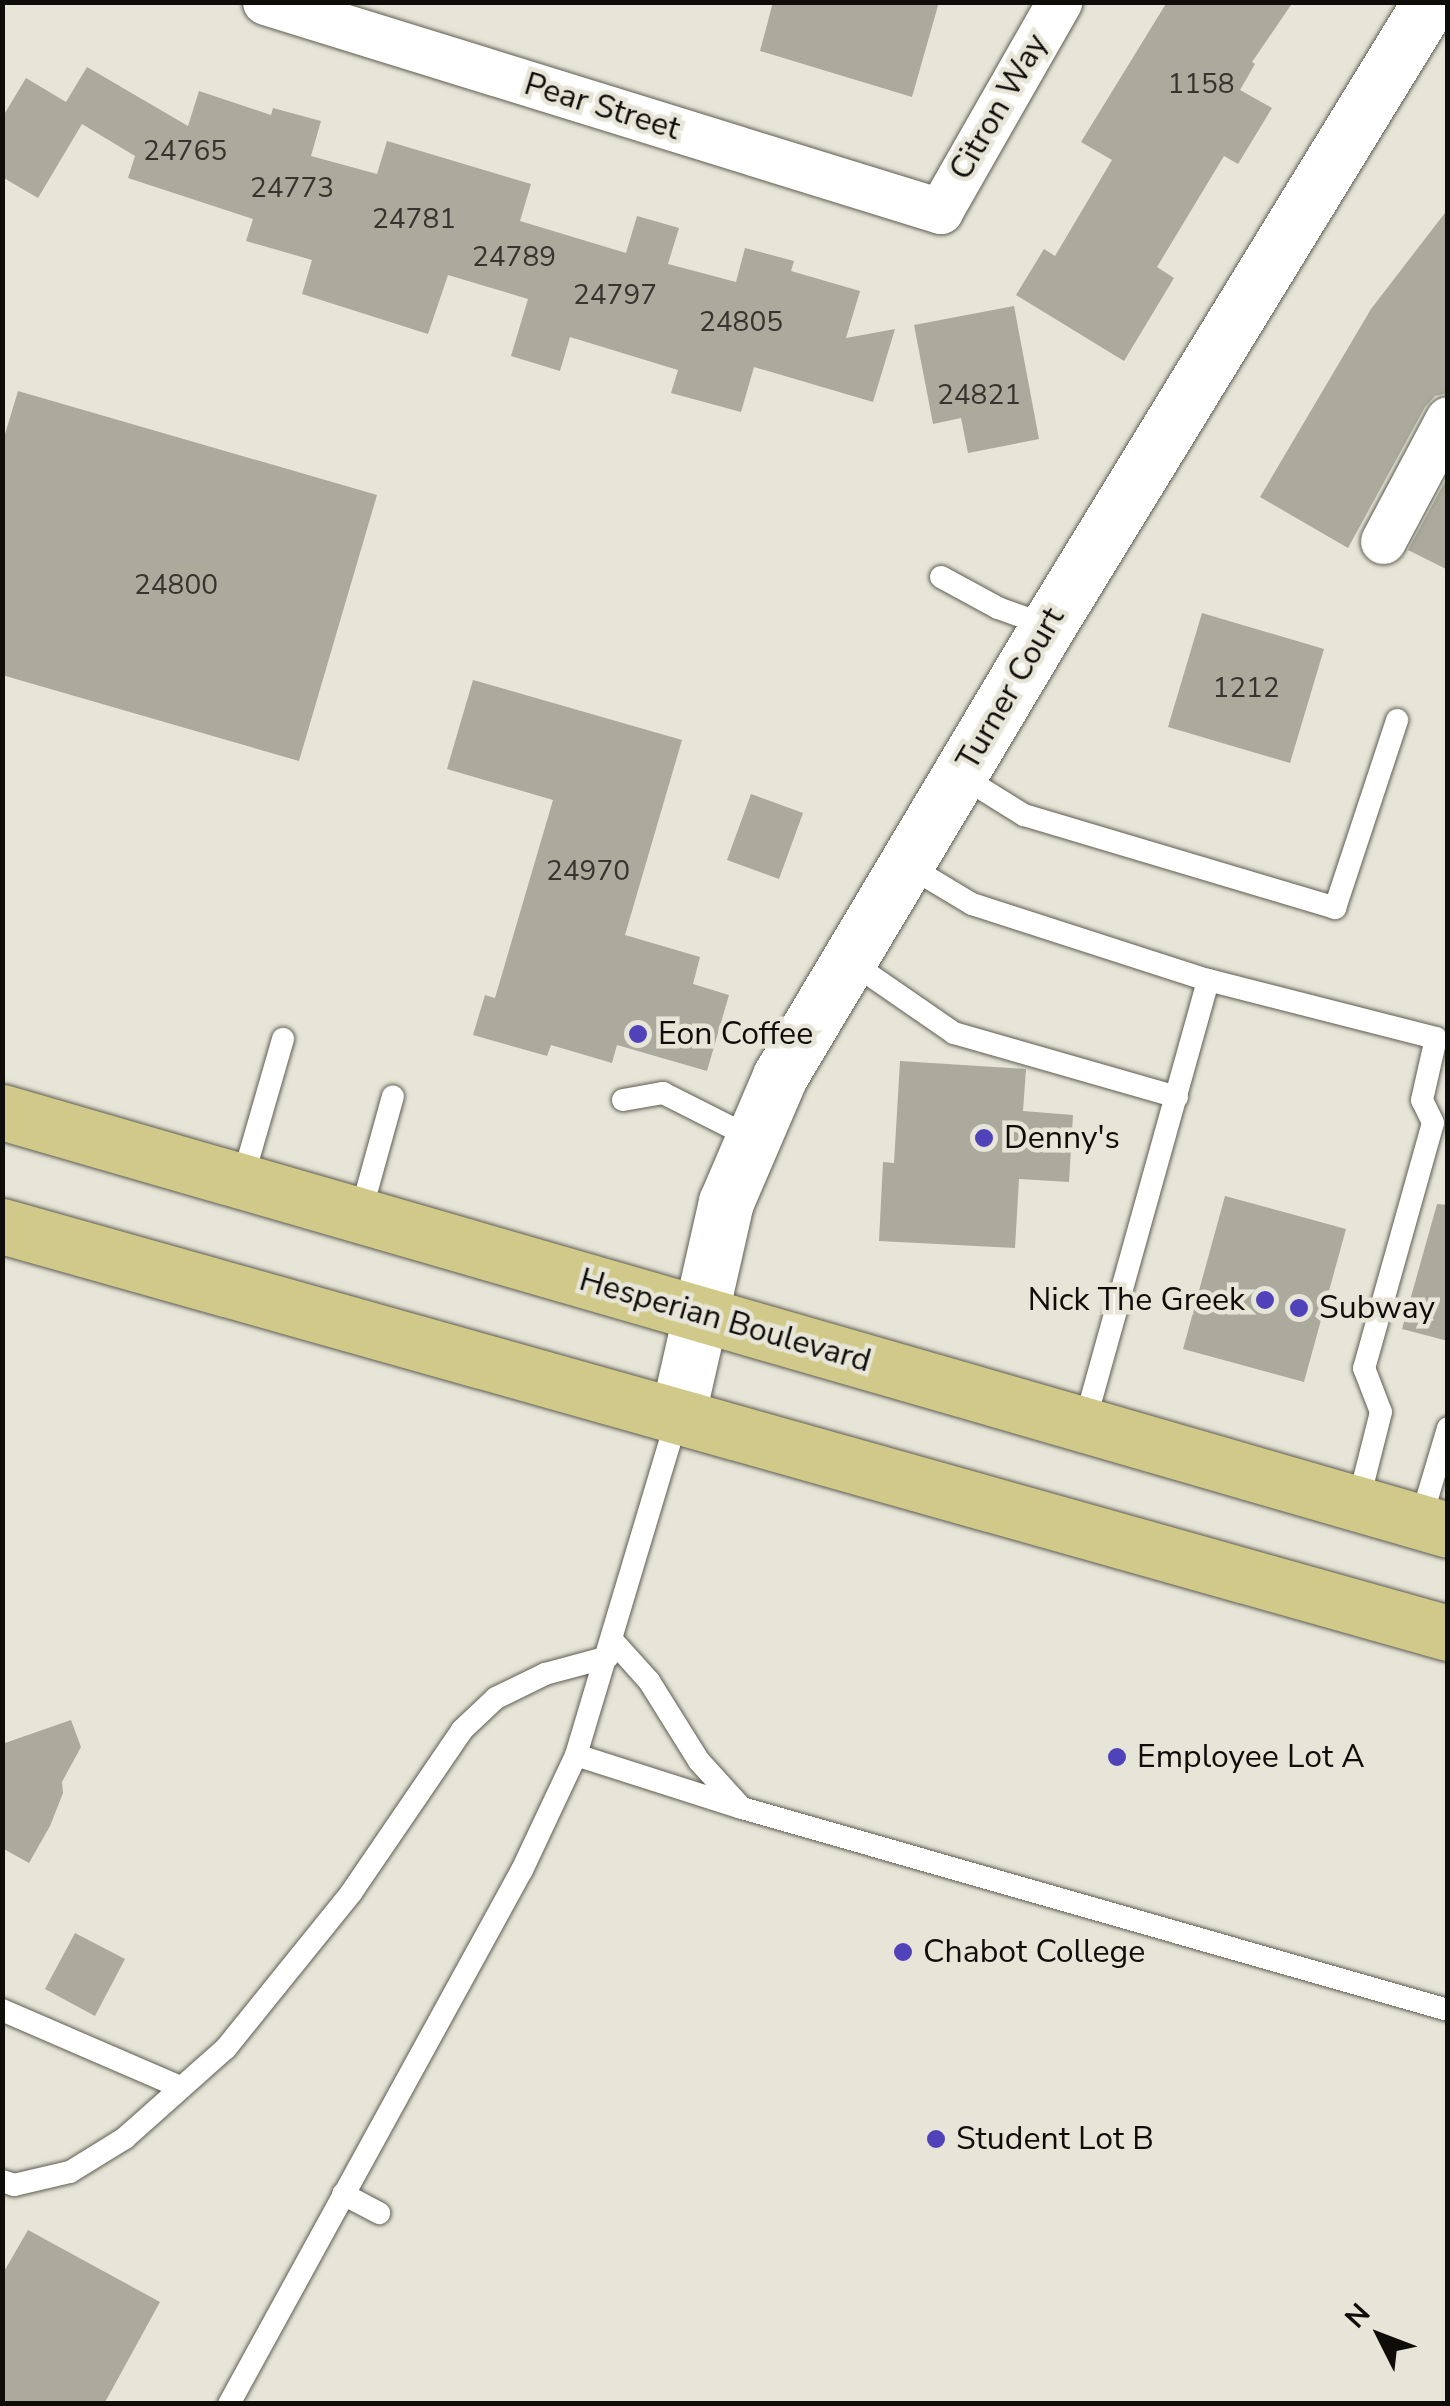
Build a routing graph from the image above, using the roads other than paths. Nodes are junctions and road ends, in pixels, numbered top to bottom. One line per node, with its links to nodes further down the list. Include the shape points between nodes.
1 (265, 2): 4 (street, Pear Street)
2 (1059, 2): 4 (street, Citron Way)
3 (1430, 2): 8 (street, Turner Court)
4 (940, 210)
5 (1448, 419): 6 (street)
6 (1383, 541)
7 (941, 577): 8 (lane)
8 (1048, 626): 10 (street, Turner Court)
9 (1398, 720): 10 (lane, via 1335,908 1024,815)
10 (960, 776): 11 (street, Turner Court)
11 (907, 865): 12 (street, Turner Court); 13 (lane, via 972,904)
12 (850, 962): 17 (lane, via 954,1032); 20 (street, Turner Court)
13 (1208, 980): 15 (lane); 17 (lane)
14 (283, 1039): 21 (lane)
15 (1442, 1039): 28 (lane, via 1422,1100 1432,1123 1364,1368 1381,1412)
16 (393, 1096): 22 (lane)
17 (1176, 1096): 26 (lane)
18 (623, 1100): 20 (lane, via 663,1092)
19 (2, 1112): 21 (main road, Hesperian Boulevard)
20 (750, 1137): 24 (street, Turner Court, via 726,1202)
21 (242, 1181): 22 (main road, Hesperian Boulevard)
22 (360, 1215): 24 (main road, Hesperian Boulevard)
23 (2, 1226): 25 (main road, via 587,1394)
24 (700, 1312): 25 (street, Turner Court); 26 (main road, Hesperian Boulevard)
25 (678, 1413): 30 (main road); 31 (lane)
26 (1084, 1425): 28 (main road, Hesperian Boulevard)
27 (1448, 1428): 29 (lane)
28 (1358, 1503): 29 (main road, Hesperian Boulevard)
29 (1434, 1526)
30 (1448, 1632)
31 (610, 1649): 32 (lane); 33 (lane, via 648,1681 699,1761); 36 (lane, via 496,1698 462,1730 350,1893 226,2048)
32 (576, 1755): 33 (lane); 38 (lane, via 522,1870)
33 (742, 1808): 35 (lane)
34 (2, 2010): 36 (lane)
35 (1448, 2010)
36 (180, 2087): 37 (lane, via 125,2138 70,2172 14,2185)
37 (2, 2181)
38 (344, 2194): 39 (lane); 40 (lane)
39 (378, 2212)
40 (229, 2404)

